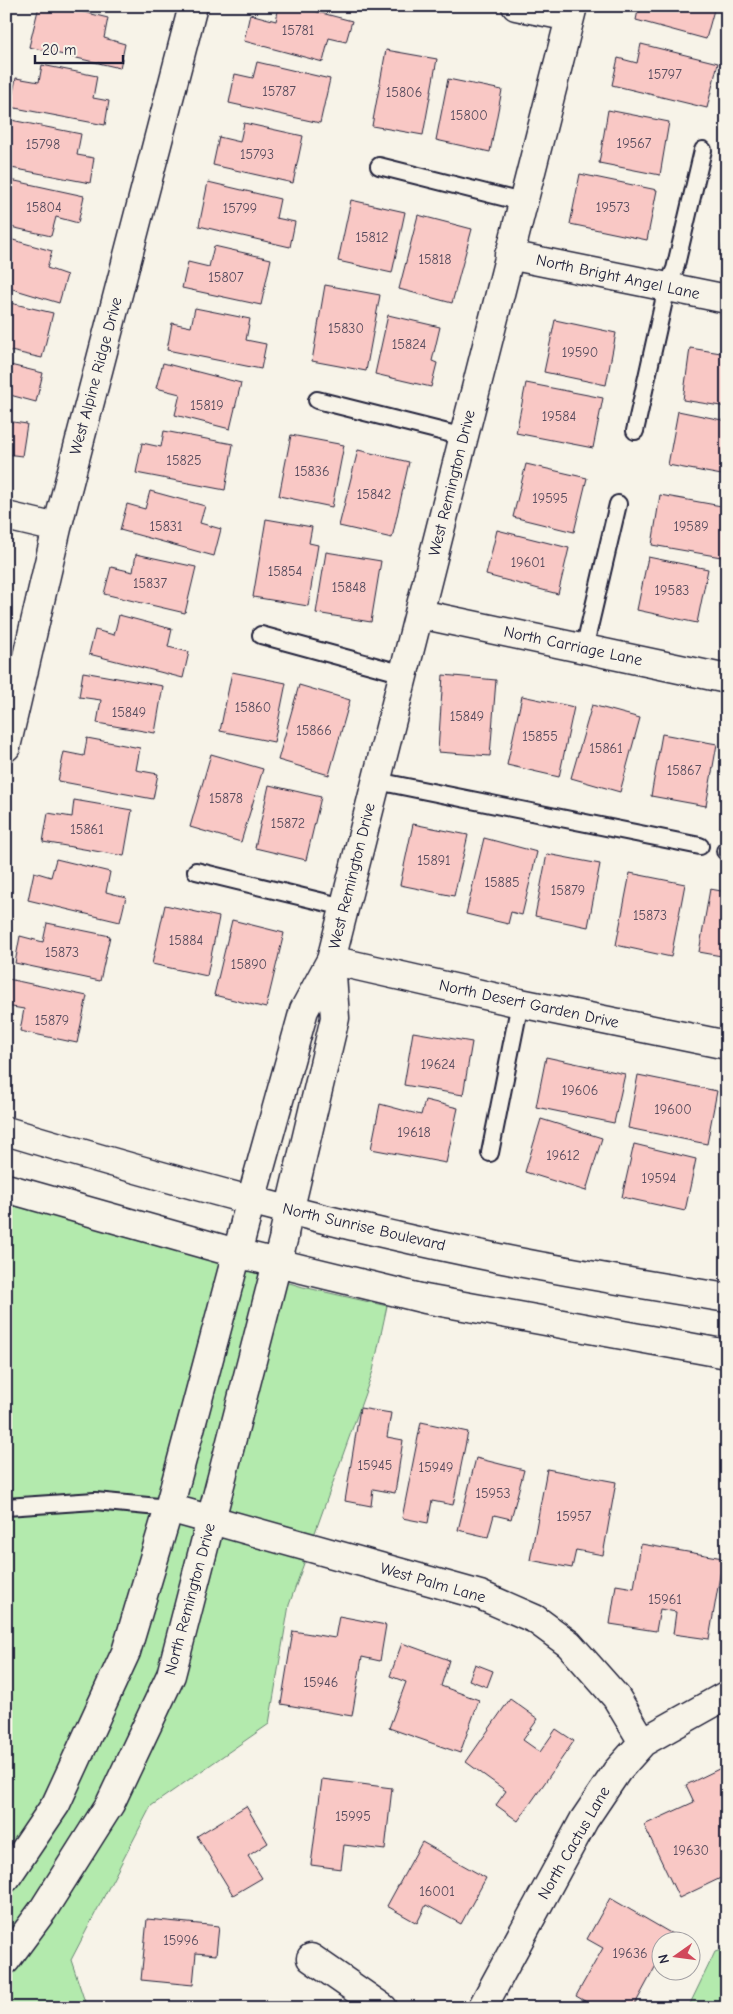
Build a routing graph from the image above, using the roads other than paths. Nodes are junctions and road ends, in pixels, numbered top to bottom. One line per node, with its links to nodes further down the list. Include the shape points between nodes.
1 (193, 6): 15 (street, West Alpine Ridge Drive)
2 (516, 6): 3 (street)
3 (571, 12): 6 (street, West Remington Drive)
4 (703, 150): 8 (lane, via 675,269)
5 (379, 166): 6 (lane)
6 (522, 202): 7 (street, West Remington Drive)
7 (509, 255): 8 (street, North Bright Angel Lane); 12 (street, West Remington Drive)
8 (667, 287): 9 (street, North Bright Angel Lane); 11 (lane)
9 (727, 299)
10 (317, 400): 12 (lane)
11 (635, 431)
12 (464, 437): 16 (street, West Remington Drive)
13 (618, 504): 18 (lane)
14 (6, 516): 15 (street)
15 (57, 528): 21 (street, West Alpine Ridge Drive)
16 (420, 614): 18 (street, North Carriage Lane); 19 (street, West Remington Drive)
17 (261, 635): 19 (lane)
18 (584, 649): 20 (street, North Carriage Lane)
19 (404, 674): 22 (street, West Remington Drive)
20 (727, 679)
21 (6, 747)
22 (377, 781): 23 (lane); 25 (street, West Remington Drive)
23 (700, 846)
24 (196, 871): 25 (lane)
25 (344, 907): 26 (street, West Remington Drive)
26 (331, 960): 27 (street, North Desert Garden Drive); 32 (street, West Remington Drive, via 335,1018); 33 (street, West Remington Drive, via 304,1010)
27 (520, 1003): 28 (street, North Desert Garden Drive); 30 (lane)
28 (727, 1045)
29 (6, 1131): 33 (street, North Sunrise Boulevard)
30 (490, 1153)
31 (6, 1188): 35 (street)
32 (288, 1210): 33 (street, North Sunrise Boulevard); 34 (street, West Remington Drive); 36 (street, North Sunrise Boulevard, via 504,1260)
33 (248, 1211): 35 (street, West Remington Drive)
34 (281, 1249): 35 (street); 37 (street, via 425,1298); 40 (street, North Remington Drive)
35 (236, 1253): 39 (street)
36 (727, 1298)
37 (727, 1354)
38 (6, 1507): 39 (lane, via 95,1501)
39 (169, 1508): 40 (street, West Palm Lane); 43 (street, via 126,1652 56,1804)
40 (211, 1521): 42 (street, West Palm Lane, via 480,1595 535,1619 569,1644 610,1690); 45 (street, North Remington Drive, via 171,1675 110,1804 43,1910)
41 (727, 1695): 42 (street, North Cactus Lane)
42 (643, 1742): 47 (street, North Cactus Lane, via 617,1771 584,1820)
43 (6, 1878)
44 (311, 1958): 46 (street)
45 (6, 1960)
46 (383, 2008)
47 (482, 2008)

